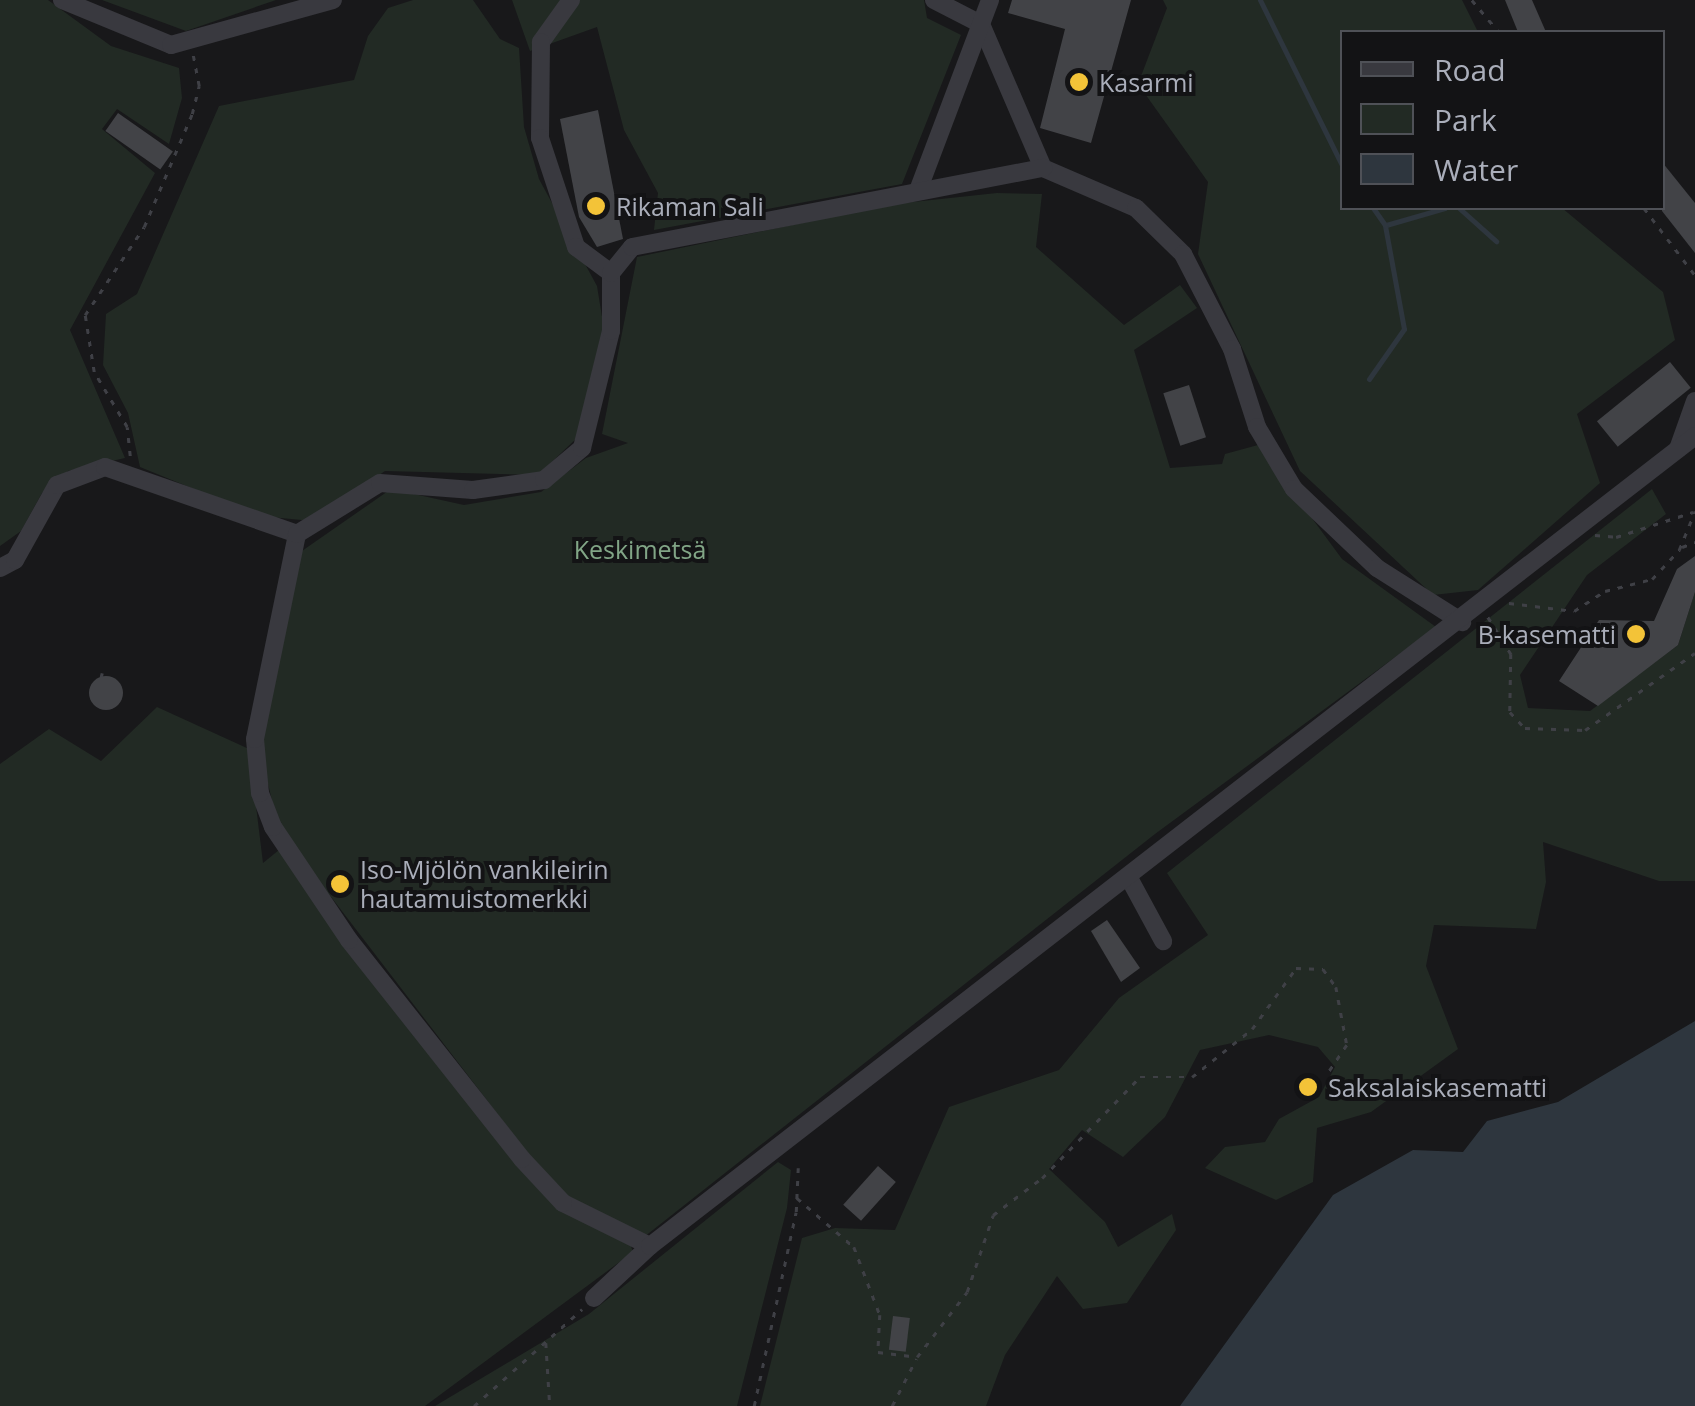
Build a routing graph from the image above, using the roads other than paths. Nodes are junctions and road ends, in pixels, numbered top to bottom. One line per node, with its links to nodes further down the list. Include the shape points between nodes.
1 (62, 0): 2 (lane, via 172,45)
2 (333, 0)
3 (572, 0): 9 (lane, via 541,42 540,138 576,246)
4 (934, 0): 6 (lane)
5 (990, 0): 6 (lane)
6 (981, 24): 7 (lane); 8 (lane)
7 (1043, 168): 8 (lane); 15 (lane, via 1153,220 1183,254 1232,349 1257,427 1294,489 1377,568)
8 (919, 188): 9 (lane, via 632,247)
9 (611, 273): 13 (lane, via 611,331 582,448 544,480 473,490 380,483)
10 (1695, 401): 12 (lane)
11 (1695, 436): 12 (lane)
12 (1678, 449): 15 (lane)
13 (297, 534): 14 (lane, via 133,471 90,470 57,485 15,560); 18 (lane, via 255,739 260,793 273,828 350,940 522,1159 563,1203)
14 (0, 568)
15 (1462, 622): 16 (lane)
16 (1129, 878): 17 (lane); 18 (lane)
17 (1163, 942)
18 (650, 1246): 19 (lane)
19 (594, 1298)

